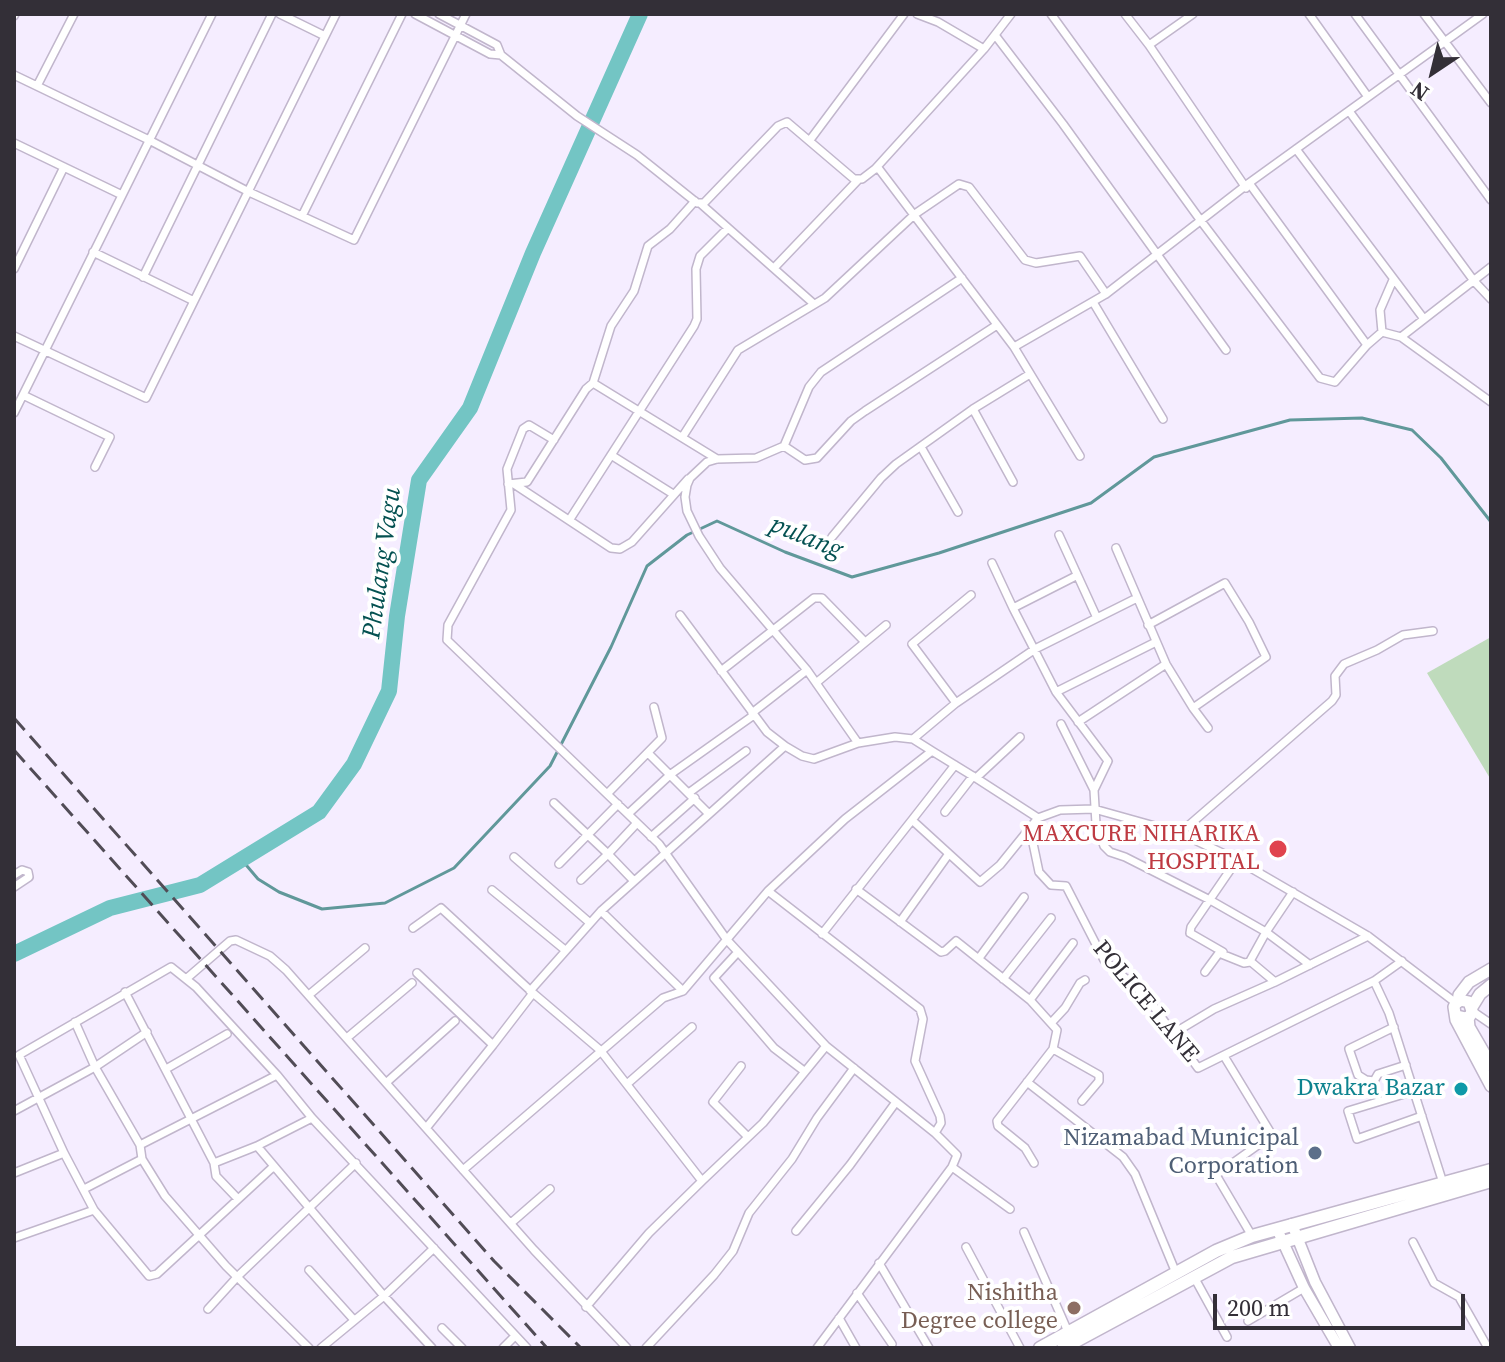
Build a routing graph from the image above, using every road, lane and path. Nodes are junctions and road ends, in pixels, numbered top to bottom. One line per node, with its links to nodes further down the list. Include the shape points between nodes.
1 (74, 14): 30 (street)
2 (211, 14): 34 (street)
3 (272, 14): 38 (street)
4 (280, 14): 23 (street)
5 (336, 14): 23 (street)
6 (402, 14): 47 (street)
7 (415, 14): 21 (street)
8 (439, 14): 20 (street)
9 (466, 14): 20 (street)
10 (904, 14): 35 (street)
11 (917, 14): 26 (street)
12 (1011, 14): 22 (street)
13 (1051, 14): 49 (street)
14 (1125, 14): 25 (street)
15 (1193, 14): 25 (street)
16 (1309, 14): 31 (street)
17 (1355, 14): 28 (street)
18 (1424, 14): 24 (street)
19 (1483, 14): 24 (street)
20 (461, 25): 21 (street); 27 (street, via 497,45)
21 (455, 35): 27 (street); 47 (street, via 354,240)
22 (995, 35): 26 (street); 52 (street)
23 (325, 36): 43 (street)
24 (1445, 42): 28 (street); 32 (street)
25 (1149, 45): 42 (street)
26 (984, 49): 40 (street)
27 (501, 55): 46 (street)
28 (1400, 74): 31 (street); 45 (street)
29 (14, 75): 30 (street)
30 (37, 86): 34 (street)
31 (1368, 97): 33 (street)
32 (1491, 103)
33 (1349, 111): 37 (street); 59 (street)
34 (149, 140): 38 (street); 44 (street)
35 (810, 140): 41 (street); 46 (street, via 791,123 782,123)
36 (14, 143): 39 (street)
37 (1296, 149): 42 (street); 58 (street)
38 (196, 165): 43 (street); 56 (street)
39 (64, 167): 44 (street); 55 (street)
40 (875, 169): 41 (street); 48 (street)
41 (858, 180): 54 (street)
42 (1248, 186): 49 (street); 70 (street)
43 (249, 192): 47 (street); 62 (street)
44 (122, 195): 51 (street)
45 (1491, 200)
46 (698, 203): 50 (street); 75 (street, via 648,246 634,291 611,326)
47 (303, 214)
48 (915, 214): 57 (street); 60 (street, via 956,186 969,187 1025,260 1080,256); 64 (street)
49 (1201, 221): 52 (street); 70 (street, via 1320,378 1335,382)
50 (728, 228): 54 (street); 79 (street, via 700,256 697,319)
51 (93, 252): 56 (street); 73 (street)
52 (1158, 256): 60 (street); 72 (street)
53 (1491, 267): 59 (street)
54 (774, 268): 64 (street)
55 (14, 269)
56 (143, 277): 62 (street)
57 (962, 278): 66 (street); 84 (street, via 821,372 809,387)
58 (1393, 280): 65 (street); 67 (street, via 1380,310)
59 (1474, 281): 61 (street); 65 (street)
60 (1106, 294): 63 (street)
61 (1491, 299)
62 (194, 301): 73 (street, via 146,398)
63 (1093, 302): 71 (street); 81 (street)
64 (814, 304): 82 (street, via 738,350)
65 (1424, 319): 69 (street)
66 (997, 325): 71 (street); 84 (street, via 851,421 817,458 805,460)
67 (1382, 332): 69 (street); 70 (street)
68 (14, 336): 73 (street)
69 (1401, 337): 77 (street)
70 (1367, 345)
71 (1014, 347): 74 (street)
72 (1226, 350)
73 (45, 351): 76 (street)
74 (1030, 374): 78 (street); 87 (street)
75 (593, 383): 79 (street); 83 (street)
76 (23, 395): 80 (street); 89 (street, via 110,437)
77 (1491, 402)
78 (973, 409): 85 (street); 91 (street)
79 (640, 410): 82 (street); 86 (street)
80 (14, 413)
81 (1163, 419)
82 (683, 436): 88 (street)
83 (554, 440): 92 (street, via 527,482); 92 (street, via 526,426 507,469)
84 (784, 446): 88 (street, via 756,458)
85 (921, 447): 94 (street); 97 (street, via 881,478)
86 (611, 455): 93 (street); 95 (street)
87 (1080, 456)
88 (717, 459): 90 (street)
89 (95, 467)
90 (690, 478): 93 (street); 108 (street, via 685,497 691,522 720,568)
91 (1013, 482)
92 (511, 484): 95 (street); 136 (street, via 511,510 448,625 447,640)
93 (673, 494): 95 (street, via 620,549)
94 (958, 512)
95 (570, 519)
96 (1059, 535): 100 (street)
97 (832, 537)
98 (1116, 548): 102 (street)
99 (992, 563): 103 (street)
100 (1076, 576): 103 (street); 105 (street)
101 (971, 595): 118 (street, via 912,644)
102 (1137, 598): 105 (street); 107 (street)
103 (1013, 608): 112 (street)
104 (680, 615): 115 (street)
105 (1097, 618): 112 (street)
106 (886, 625): 110 (street)
107 (1148, 625): 111 (street); 120 (street, via 1225,583 1249,622 1266,657)
108 (773, 631): 110 (street, via 817,597); 114 (street); 115 (street)
109 (1433, 631): 148 (street, via 1403,635 1344,664 1335,676 1332,701)
110 (865, 642): 116 (street)
111 (1156, 642): 113 (street); 117 (street)
112 (1035, 649): 117 (street); 118 (street)
113 (1166, 664): 120 (street); 122 (street)
114 (807, 670): 116 (street); 121 (street)
115 (721, 671): 121 (street)
116 (816, 683): 127 (street)
117 (1056, 692): 122 (street)
118 (956, 703): 126 (street)
119 (654, 707): 131 (street, via 662,738)
120 (1193, 708): 124 (street)
121 (753, 714): 128 (street); 133 (street)
122 (1078, 722): 135 (street, via 1108,761)
123 (1061, 724): 135 (street)
124 (1208, 728)
125 (1020, 737): 134 (street)
126 (913, 739): 127 (street); 130 (street)
127 (858, 743): 128 (street, via 814,759)
128 (785, 746): 143 (street)
129 (746, 751): 137 (street)
130 (932, 751): 132 (street); 163 (street, via 845,819)
131 (648, 753): 133 (street); 136 (street)
132 (955, 765): 134 (street); 145 (street)
133 (671, 774): 137 (street); 142 (street)
134 (974, 777): 141 (street); 144 (street)
135 (1094, 790): 140 (street)
136 (607, 794): 139 (street)
137 (692, 795): 143 (street); 150 (street)
138 (554, 803): 149 (street)
139 (618, 804): 142 (street); 149 (street)
140 (1094, 809): 144 (street, via 1060,810); 148 (street); 166 (street, via 1110,852)
141 (945, 812)
142 (628, 814): 146 (street)
143 (709, 814): 151 (street)
144 (1038, 818): 147 (street)
145 (912, 820): 153 (street); 161 (street)
146 (637, 823): 150 (street); 152 (street)
147 (1030, 829): 153 (street, via 980,882); 209 (street, POLICE LANE, via 1039,872 1051,885 1066,886 1104,960 1146,996)
148 (1180, 833): 155 (street)
149 (588, 835): 152 (street); 156 (street)
150 (651, 837): 151 (street)
151 (665, 853): 159 (street); 175 (street)
152 (608, 854): 158 (street); 159 (street)
153 (948, 855): 169 (street)
154 (514, 857): 170 (street)
155 (1237, 860): 164 (street); 166 (street)
156 (559, 864)
157 (14, 875): 160 (street, via 22,870 30,875)
158 (581, 880)
159 (633, 880): 167 (street)
160 (14, 887)
161 (856, 889): 169 (street); 173 (street)
162 (492, 890): 178 (street)
163 (768, 891): 173 (street); 175 (street)
164 (1293, 892): 172 (street); 174 (street)
165 (1024, 897): 181 (street)
166 (1210, 900): 172 (street); 180 (street, via 1190,933)
167 (601, 911): 170 (street); 195 (street)
168 (1051, 918): 189 (street)
169 (900, 922): 181 (street, via 941,952 955,940)
170 (590, 923): 178 (street)
171 (413, 928): 197 (street, via 441,908)
172 (1266, 932): 183 (street); 184 (street)
173 (822, 934): 238 (street, via 920,1009 915,1061 940,1116)
174 (1368, 936): 182 (street); 184 (street)
175 (727, 940): 179 (street); 195 (street)
176 (1073, 943): 199 (street)
177 (365, 948): 198 (street)
178 (565, 950): 197 (street)
179 (738, 952): 213 (street); 223 (street, via 714,978 774,1048)
180 (1223, 952): 183 (street); 186 (street)
181 (979, 958): 189 (street)
182 (1402, 961): 191 (street, POLICE LANE); 200 (street)
183 (1250, 962): 192 (street)
184 (1310, 965): 192 (street)
185 (1491, 969): 200 (main road, via 1469,982)
186 (1205, 972)
187 (417, 973): 212 (street)
188 (186, 979): 196 (street, via 167,967); 198 (street, via 236,940 270,956); 224 (street)
189 (1003, 979): 199 (street)
190 (1085, 980): 204 (street)
191 (1374, 981): 207 (street); 216 (street, POLICE LANE)
192 (1275, 982): 209 (street)
193 (412, 983): 211 (street)
194 (1491, 985): 201 (main road)
195 (683, 991): 215 (street, via 663,998)
196 (125, 992): 203 (street); 208 (street)
197 (531, 992): 212 (street); 215 (street)
198 (310, 994): 211 (street)
199 (1030, 1000): 204 (street)
200 (1457, 1002): 201 (main road, via 1465,1000)
201 (1467, 1013): 205 (street); 218 (main road, via 1469,1027); 228 (main road, via 1458,1026)
202 (455, 1021): 225 (street)
203 (75, 1022): 220 (street); 230 (street, via 19,1055)
204 (1052, 1022): 214 (street, via 1057,1030)
205 (1491, 1024)
206 (692, 1027): 227 (street)
207 (1394, 1027): 217 (street); 217 (street, via 1349,1049 1358,1075 1366,1080)
208 (147, 1032): 220 (street); 222 (street)
209 (1174, 1033): 216 (street, POLICE LANE, via 1198,1068)
210 (227, 1034): 222 (street)
211 (348, 1037): 225 (street)
212 (493, 1045): 237 (street)
213 (826, 1046): 221 (street); 223 (street)
214 (1053, 1049): 226 (street); 231 (street, via 1099,1075)
215 (600, 1050): 227 (street); 249 (street)
216 (1224, 1056): 267 (street, via 1272,1135 1216,1175)
217 (1406, 1065): 229 (street)
218 (1491, 1065)
219 (741, 1066): 239 (street, via 713,1102)
220 (95, 1067): 230 (street); 240 (street)
221 (854, 1068): 232 (street); 299 (street, via 749,1213 733,1251)
222 (166, 1069): 236 (street)
223 (804, 1071): 239 (street)
224 (277, 1075): 235 (street); 236 (street)
225 (387, 1082): 237 (street)
226 (1027, 1082): 246 (street, via 996,1123); 276 (street, via 1123,1157)
227 (627, 1084): 252 (street)
228 (1491, 1086)
229 (1414, 1091): 234 (street); 234 (street, via 1348,1111 1357,1139)
230 (39, 1099): 233 (street); 242 (street)
231 (1082, 1101)
232 (896, 1102): 238 (street); 264 (street)
233 (14, 1111)
234 (1422, 1116): 254 (street)
235 (312, 1118): 241 (street); 245 (street)
236 (192, 1119): 240 (street); 244 (street)
237 (427, 1127): 249 (street)
238 (935, 1133): 248 (street, via 957,1155)
239 (748, 1137): 252 (street)
240 (140, 1145): 243 (street)
241 (257, 1146): 244 (street); 247 (street)
242 (64, 1153): 251 (street); 255 (street)
243 (142, 1159): 255 (street); 266 (street)
244 (214, 1163): 257 (street, via 216,1176)
245 (356, 1163): 258 (street); 273 (street)
246 (1034, 1163)
247 (274, 1166): 257 (street); 258 (street)
248 (952, 1167): 259 (street); 274 (street)
249 (463, 1170): 261 (street)
250 (1491, 1170): 254 (highway)
251 (14, 1173)
252 (702, 1181): 282 (street)
253 (1491, 1181): 268 (highway)
254 (1443, 1183): 262 (highway)
255 (84, 1189): 260 (street)
256 (550, 1189): 261 (street)
257 (238, 1199): 266 (street)
258 (310, 1208): 277 (street); 281 (street)
259 (1010, 1209)
260 (94, 1210): 266 (street, via 149,1276); 269 (street)
261 (511, 1223): 282 (street)
262 (1292, 1224): 263 (highway); 268 (main road)
263 (1277, 1229): 267 (highway); 271 (main road)
264 (796, 1231)
265 (1024, 1232): 288 (street)
266 (199, 1236): 277 (street)
267 (1252, 1236): 276 (highway)
268 (1297, 1237): 271 (highway); 307 (main road)
269 (14, 1238)
270 (1413, 1242): 308 (street, via 1434,1283 1459,1297)
271 (1281, 1243): 278 (highway, via 1232,1257); 279 (main road)
272 (966, 1247): 303 (street)
273 (434, 1248): 281 (street); 289 (street)
274 (879, 1263): 280 (street); 302 (street)
275 (309, 1270): 285 (street)
276 (1177, 1274): 288 (highway)
277 (238, 1276): 283 (street); 292 (street)
278 (1194, 1277): 290 (street); 305 (highway)
279 (1304, 1288): 286 (street); 306 (main road)
280 (857, 1293): 284 (street); 291 (street)
281 (384, 1296): 285 (street); 294 (street)
282 (586, 1307): 298 (street)
283 (208, 1309)
284 (839, 1318): 300 (street); 301 (street)
285 (354, 1320): 293 (street)
286 (1248, 1321)
287 (442, 1328): 295 (street)
288 (1069, 1334): 304 (highway)
289 (515, 1336): 296 (street); 297 (street)
290 (1227, 1337)
291 (892, 1344)
292 (309, 1348)
293 (321, 1348)
294 (432, 1348)
295 (462, 1348)
296 (503, 1348)
297 (527, 1348)
298 (627, 1348)
299 (646, 1348)
300 (817, 1348)
301 (856, 1348)
302 (929, 1348)
303 (1020, 1348)
304 (1040, 1348)
305 (1063, 1348)
306 (1339, 1348)
307 (1350, 1348)
308 (1488, 1348)

